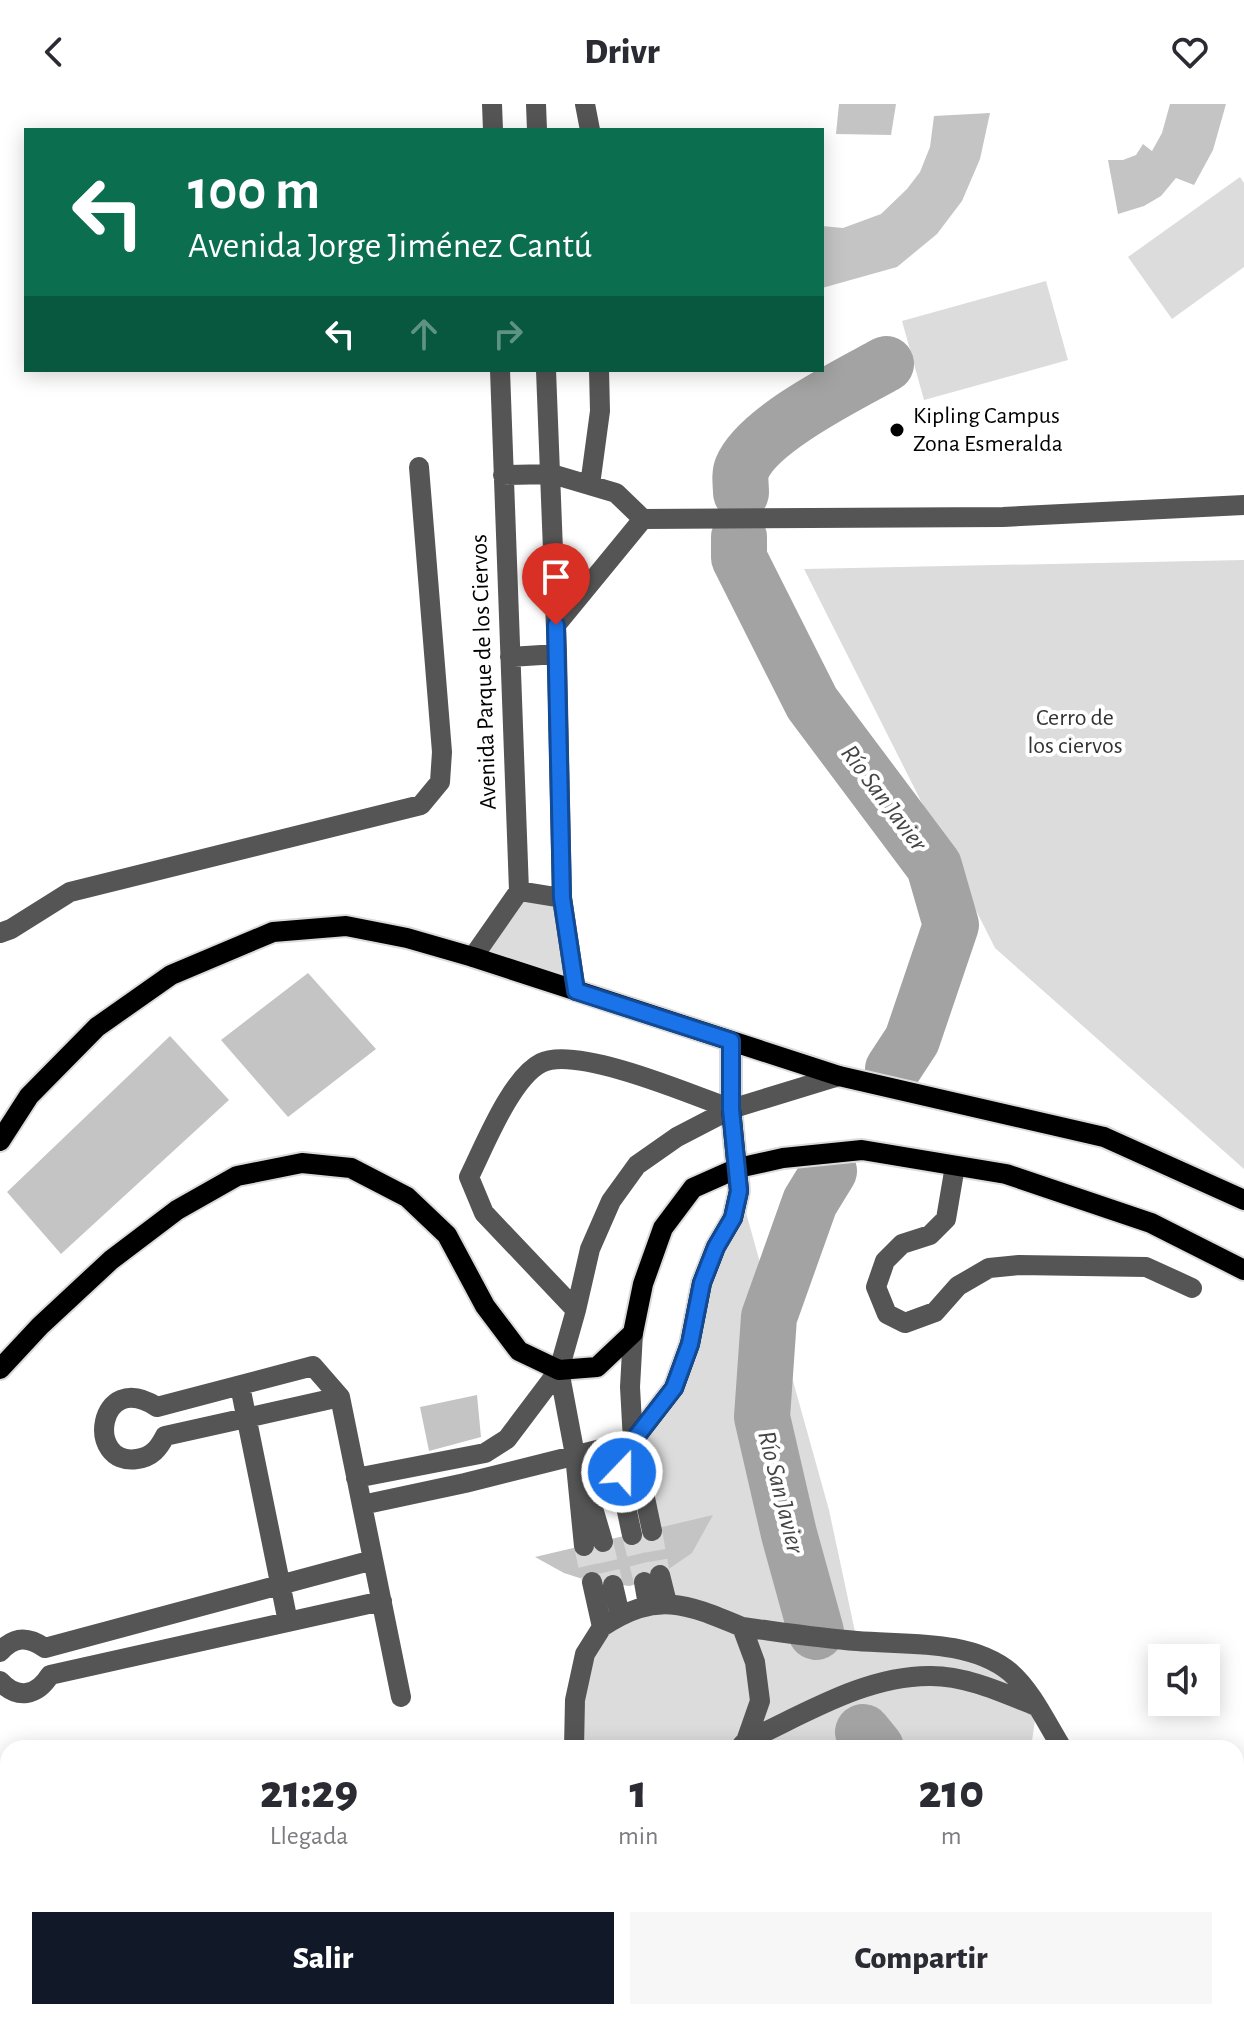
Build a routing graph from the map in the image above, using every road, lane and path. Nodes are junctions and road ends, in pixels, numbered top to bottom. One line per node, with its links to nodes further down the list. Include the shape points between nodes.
1 (492, 104): 4 (street)
2 (536, 104): 5 (street)
3 (585, 104): 6 (street)
4 (493, 128)
5 (537, 128)
6 (590, 128)
7 (500, 372): 12 (street, Avenida Parque de los Ciervos)
8 (546, 372): 11 (street)
9 (599, 372): 13 (street, via 600,411)
10 (419, 467): 21 (street, via 442,752 440,782 421,805 70,892)
11 (552, 474): 12 (street); 13 (street); 16 (street)
12 (503, 475): 18 (street, Avenida Parque de los Ciervos)
13 (590, 485): 15 (street, via 616,493)
14 (1244, 505): 15 (street, via 1003,517)
15 (643, 519): 16 (street)
16 (556, 625): 17 (street)
17 (557, 654): 18 (street); 20 (street)
18 (510, 657): 19 (street, Avenida Parque de los Ciervos)
19 (519, 891): 20 (street); 22 (street)
20 (562, 898): 23 (street)
21 (0, 933)
22 (473, 957): 23 (main road); 27 (main road, via 346,926 273,932 171,975 97,1027 29,1096)
23 (576, 991): 24 (main road)
24 (731, 1041): 25 (main road); 26 (main road)
25 (839, 1076): 26 (street); 30 (main road, via 1104,1137)
26 (731, 1109): 29 (main road); 33 (street, via 637,1165 611,1201 590,1249); 33 (street, via 579,1060 542,1062 514,1088 469,1177 484,1213)
27 (0, 1141)
28 (955, 1166): 29 (main road, via 862,1150); 31 (main road, via 1006,1174 1151,1223); 32 (street, via 946,1219 930,1235 902,1244 885,1261 876,1287 887,1314 905,1323 935,1312 958,1286 989,1268 1019,1265 1146,1267)
29 (738, 1168): 34 (main road, via 693,1188 663,1228); 40 (main road, via 733,1218 702,1283 690,1344 674,1388)
30 (1244, 1200)
31 (1244, 1270)
32 (1192, 1288)
33 (576, 1310): 36 (street)
34 (633, 1333): 36 (main road, via 597,1367); 40 (street)
35 (0, 1369): 36 (main road, via 111,1260 177,1210 237,1176 302,1163 351,1168 407,1197 447,1235 485,1306 519,1351)
36 (559, 1370): 41 (street, via 507,1439); 42 (street)
37 (240, 1386): 38 (street, via 313,1366); 39 (street); 39 (street, via 157,1407 128,1397 106,1414 105,1439 112,1450 132,1460 147,1457 165,1436)
38 (340, 1397): 39 (street); 45 (street)
39 (246, 1417): 52 (street)
40 (633, 1441): 42 (street); 48 (street)
41 (485, 1453): 43 (street); 44 (street)
42 (575, 1455): 44 (street); 49 (street, via 590,1493)
43 (431, 1465): 45 (street); 46 (street)
44 (491, 1477): 46 (street)
45 (356, 1478): 47 (street)
46 (437, 1489): 47 (street)
47 (362, 1505): 50 (street)
48 (642, 1533)
49 (594, 1544)
50 (373, 1560): 52 (street); 53 (street)
51 (652, 1578): 54 (street)
52 (280, 1584): 55 (street); 57 (street)
53 (382, 1601): 57 (street); 63 (street)
54 (658, 1604): 56 (street); 59 (street, via 701,1610)
55 (170, 1614): 60 (street); 61 (street, via 45,1648 20,1638)
56 (620, 1615): 58 (street); 58 (street, via 602,1583)
57 (288, 1622): 60 (street)
58 (602, 1627): 65 (street, via 585,1654 575,1700)
59 (742, 1627): 64 (street, via 949,1648 987,1657 1012,1673); 66 (street, via 755,1662 760,1701)
60 (178, 1646): 62 (street, via 50,1675 43,1686 24,1694)
61 (0, 1652)
62 (0, 1681)
63 (401, 1697)
64 (1037, 1706): 67 (street, via 963,1680 930,1676 847,1694); 68 (street)
65 (574, 1740)
66 (745, 1740)
67 (753, 1740)
68 (1057, 1740)

